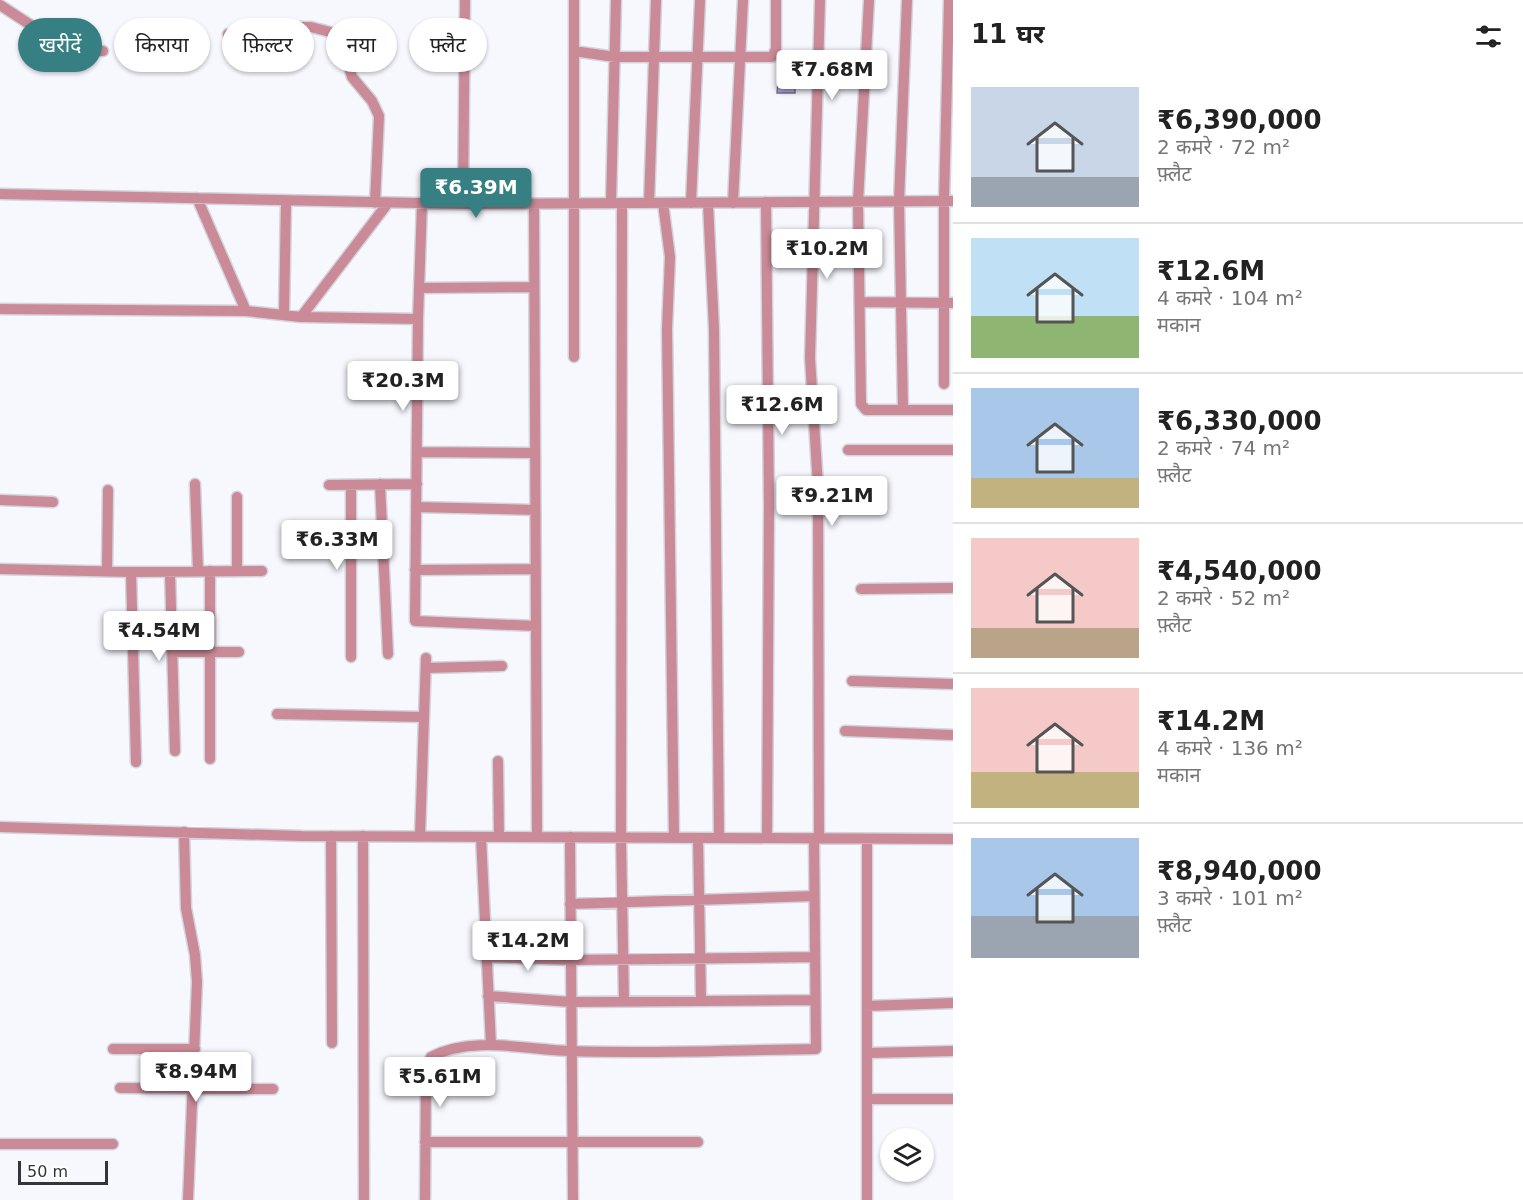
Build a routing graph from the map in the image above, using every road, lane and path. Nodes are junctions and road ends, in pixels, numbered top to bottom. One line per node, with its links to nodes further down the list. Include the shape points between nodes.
1 (465, 0): 37 (street)
2 (574, 0): 15 (street)
3 (616, 0): 18 (street)
4 (656, 0): 19 (street)
5 (700, 0): 16 (street)
6 (743, 0): 17 (street)
7 (776, 0): 17 (street, via 774,55)
8 (820, 0): 23 (street)
9 (869, 0): 28 (street)
10 (907, 0): 24 (street)
11 (949, 0): 25 (street)
12 (0, 5): 14 (street, via 69,50)
13 (314, 28): 29 (street, via 334,33 341,40 351,77 380,116)
14 (103, 51)
15 (574, 51): 18 (street); 39 (street)
16 (699, 56): 17 (street); 19 (street); 34 (street)
17 (741, 56): 26 (street)
18 (615, 57): 19 (street); 31 (street)
19 (654, 57): 32 (street)
20 (0, 194): 21 (street)
21 (196, 198): 22 (street); 46 (street)
22 (286, 201): 29 (street); 47 (street)
23 (816, 201): 27 (street); 28 (street); 112 (street, via 810,358 818,486)
24 (899, 201): 25 (street); 28 (street); 43 (street)
25 (948, 201): 44 (street)
26 (733, 202): 27 (street); 35 (street)
27 (765, 202): 111 (street, via 769,506)
28 (858, 202): 42 (street)
29 (375, 203): 30 (street)
30 (388, 203): 36 (street); 48 (street)
31 (617, 203): 32 (street); 39 (street); 107 (street)
32 (649, 203): 33 (street)
33 (663, 203): 34 (street); 108 (street, via 670,257 667,329)
34 (691, 203): 35 (street)
35 (708, 203): 110 (street, via 714,329)
36 (422, 204): 37 (street); 41 (street)
37 (463, 204): 38 (street)
38 (534, 204): 39 (street); 40 (street)
39 (574, 204): 50 (street)
40 (534, 287): 41 (street); 57 (street)
41 (419, 288): 49 (street)
42 (860, 302): 43 (street); 52 (street, via 862,408)
43 (901, 303): 44 (street); 52 (street)
44 (948, 303): 51 (street)
45 (0, 309): 46 (street)
46 (246, 311): 47 (street)
47 (284, 315): 48 (street)
48 (301, 317): 49 (street)
49 (418, 319): 56 (street)
50 (574, 357)
51 (944, 384)
52 (903, 410): 53 (street)
53 (953, 410)
54 (848, 450): 55 (street)
55 (953, 450)
56 (417, 452): 57 (street); 60 (street)
57 (535, 453): 68 (street)
58 (195, 484): 73 (street)
59 (380, 484): 60 (street); 62 (street); 85 (street)
60 (417, 484): 67 (street)
61 (328, 485): 62 (street)
62 (351, 485): 86 (street)
63 (108, 490): 72 (street)
64 (237, 497): 75 (street)
65 (0, 500): 66 (street)
66 (53, 502)
67 (416, 507): 68 (street); 71 (street)
68 (535, 510): 70 (street)
69 (0, 569): 72 (street)
70 (535, 569): 71 (street); 81 (street)
71 (416, 570): 81 (street, via 415,621)
72 (108, 571): 77 (street)
73 (198, 571): 74 (street); 78 (street)
74 (210, 571): 75 (street); 83 (street)
75 (237, 571): 76 (street)
76 (262, 571)
77 (131, 572): 78 (street); 97 (street)
78 (170, 572): 82 (street)
79 (953, 588): 80 (street)
80 (861, 589)
81 (536, 626): 105 (street)
82 (172, 652): 83 (street); 94 (street)
83 (210, 652): 84 (street); 95 (street)
84 (240, 652)
85 (388, 654)
86 (351, 657)
87 (502, 666): 91 (street, via 426,663)
88 (852, 681): 89 (street)
89 (953, 684)
90 (277, 714): 91 (street)
91 (424, 717): 102 (street)
92 (845, 731): 93 (street)
93 (953, 735)
94 (175, 751)
95 (210, 759)
96 (498, 761): 104 (street)
97 (136, 762)
98 (0, 828): 99 (street)
99 (184, 832): 100 (street); 134 (street, via 186,908 195,955)
100 (331, 836): 101 (street); 131 (street)
101 (363, 836): 102 (street); 148 (street)
102 (420, 836): 103 (street)
103 (481, 837): 104 (street); 119 (street)
104 (499, 837): 105 (street)
105 (537, 837): 106 (street)
106 (570, 837): 107 (street); 118 (street)
107 (621, 837): 108 (street); 117 (street)
108 (674, 838): 109 (street)
109 (698, 838): 110 (street); 116 (street)
110 (719, 838): 111 (street)
111 (767, 838): 112 (street)
112 (817, 838): 113 (street); 115 (street)
113 (867, 839): 114 (street); 130 (street)
114 (953, 839)
115 (814, 896): 116 (street); 120 (street)
116 (699, 901): 117 (street); 121 (street)
117 (622, 902): 118 (street); 122 (street)
118 (570, 904): 123 (street)
119 (487, 957): 123 (street); 124 (street)
120 (815, 957): 121 (street); 125 (street)
121 (699, 958): 122 (street); 127 (street)
122 (623, 959): 123 (street); 126 (street)
123 (571, 960): 128 (street)
124 (488, 996): 128 (street); 132 (street)
125 (815, 1000): 127 (street); 135 (street, via 816,1049)
126 (624, 1001): 127 (street); 128 (street)
127 (701, 1001)
128 (571, 1002): 135 (street)
129 (953, 1002): 130 (street)
130 (867, 1006): 137 (street)
131 (332, 1043)
132 (491, 1045): 135 (street); 144 (street, via 444,1050 431,1057 426,1071)
133 (113, 1049): 134 (street)
134 (195, 1049): 139 (street)
135 (572, 1051): 143 (street)
136 (953, 1051): 137 (street)
137 (867, 1053): 141 (street)
138 (120, 1088): 139 (street)
139 (193, 1089): 140 (street); 149 (street)
140 (273, 1089)
141 (867, 1099): 142 (street); 152 (street)
142 (953, 1099)
143 (573, 1141): 144 (street); 145 (street); 151 (street)
144 (425, 1142): 150 (street)
145 (698, 1142)
146 (0, 1144): 147 (street)
147 (113, 1144)
148 (364, 1199)
149 (188, 1200)
150 (425, 1200)
151 (573, 1200)
152 (867, 1200)

